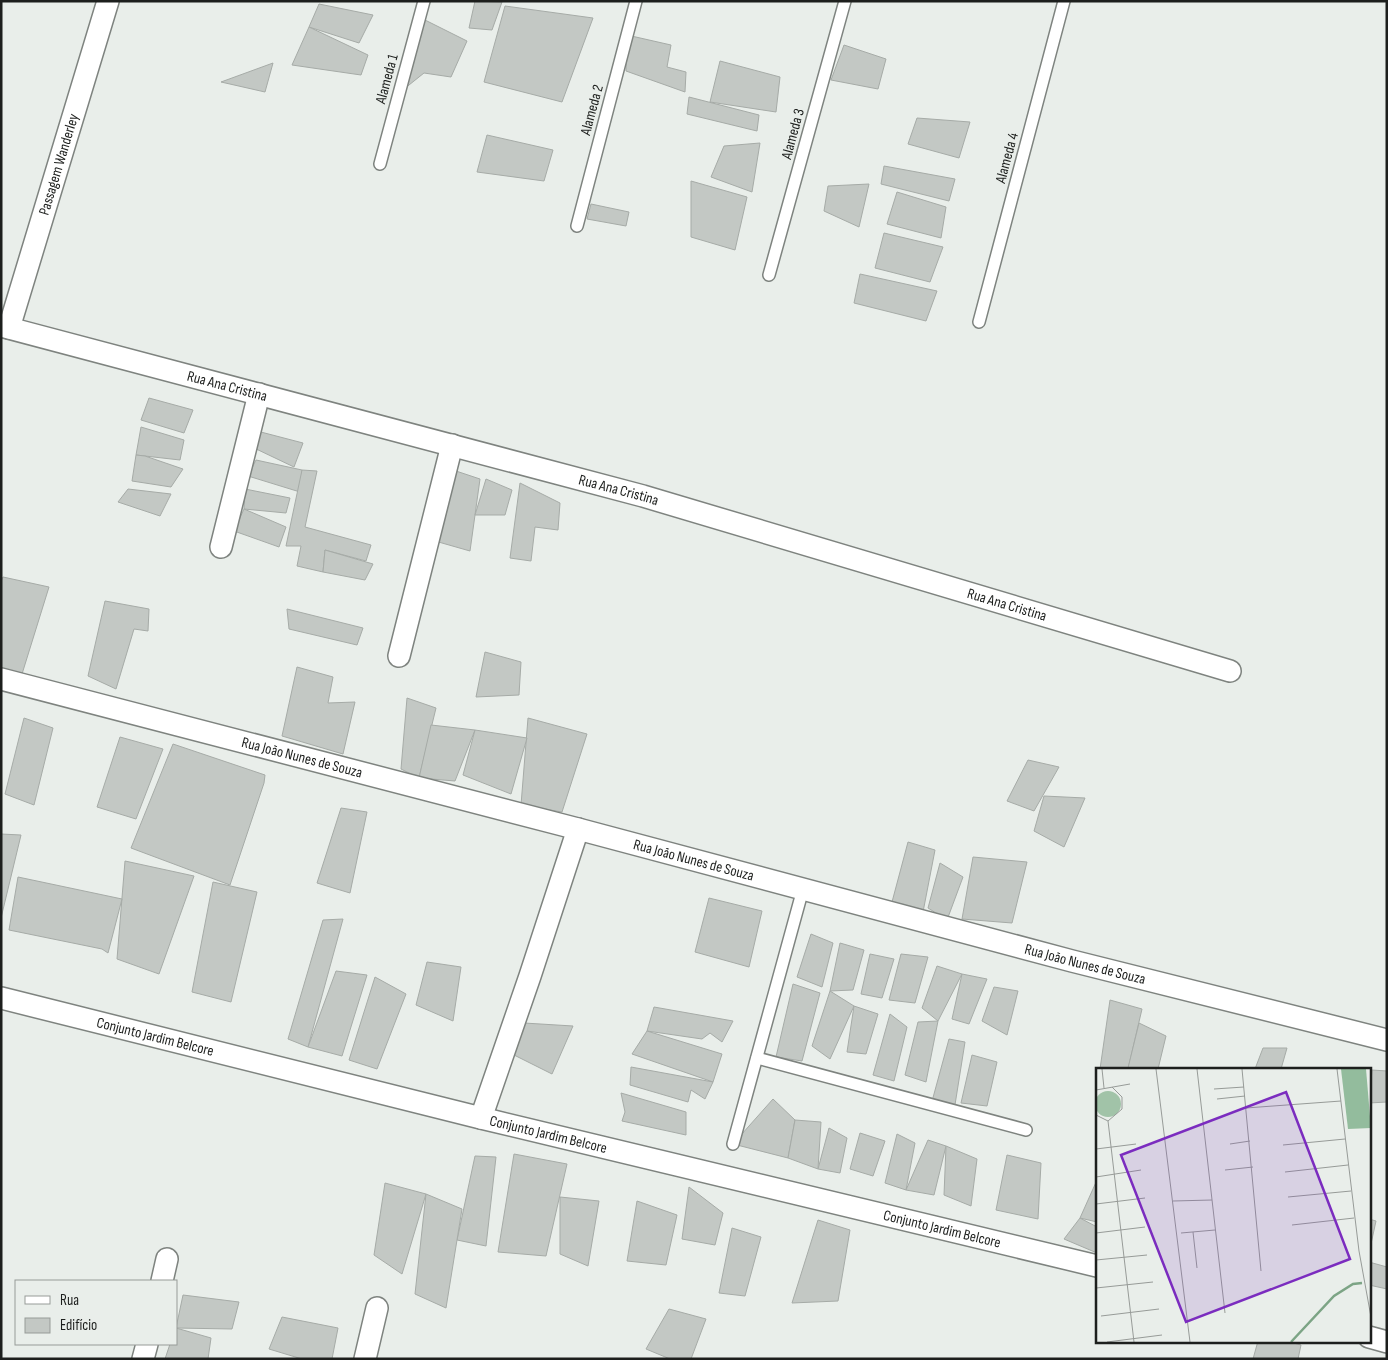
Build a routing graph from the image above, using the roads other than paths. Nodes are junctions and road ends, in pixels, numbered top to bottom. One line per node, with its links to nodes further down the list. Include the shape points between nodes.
1 (108, 1): 10 (street, Passagem Wanderley)
2 (424, 1): 6 (lane, Alameda 1)
3 (636, 1): 7 (lane, Alameda 2)
4 (845, 1): 8 (lane, Alameda 3)
5 (1064, 1): 9 (lane, Alameda 4)
6 (380, 164)
7 (578, 226)
8 (769, 275)
9 (979, 322)
10 (5, 327): 11 (street, Rua Ana Cristina)
11 (259, 394): 12 (street, Rua Ana Cristina); 13 (street)
12 (452, 445): 14 (street); 15 (street, Rua Ana Cristina, via 643,496)
13 (221, 547)
14 (398, 656)
15 (1230, 671)
16 (1, 680): 17 (street, Rua João Nunes de Souza)
17 (578, 829): 18 (street, Rua João Nunes de Souza); 22 (street)
18 (803, 889): 20 (street, Rua João Nunes de Souza, via 1081,964); 21 (lane)
19 (1, 998): 22 (street, Conjunto Jardim Belcore)
20 (1387, 1040)
21 (756, 1058): 23 (lane); 24 (lane)
22 (481, 1118): 26 (street, Conjunto Jardim Belcore)
23 (1026, 1130)
24 (733, 1144)
25 (167, 1259): 27 (street)
26 (1096, 1266)
27 (162, 1280)
28 (377, 1308): 33 (street)
29 (1370, 1337): 30 (street)
30 (1387, 1342)
31 (147, 1345): 32 (street)
32 (143, 1359)
33 (365, 1359)

